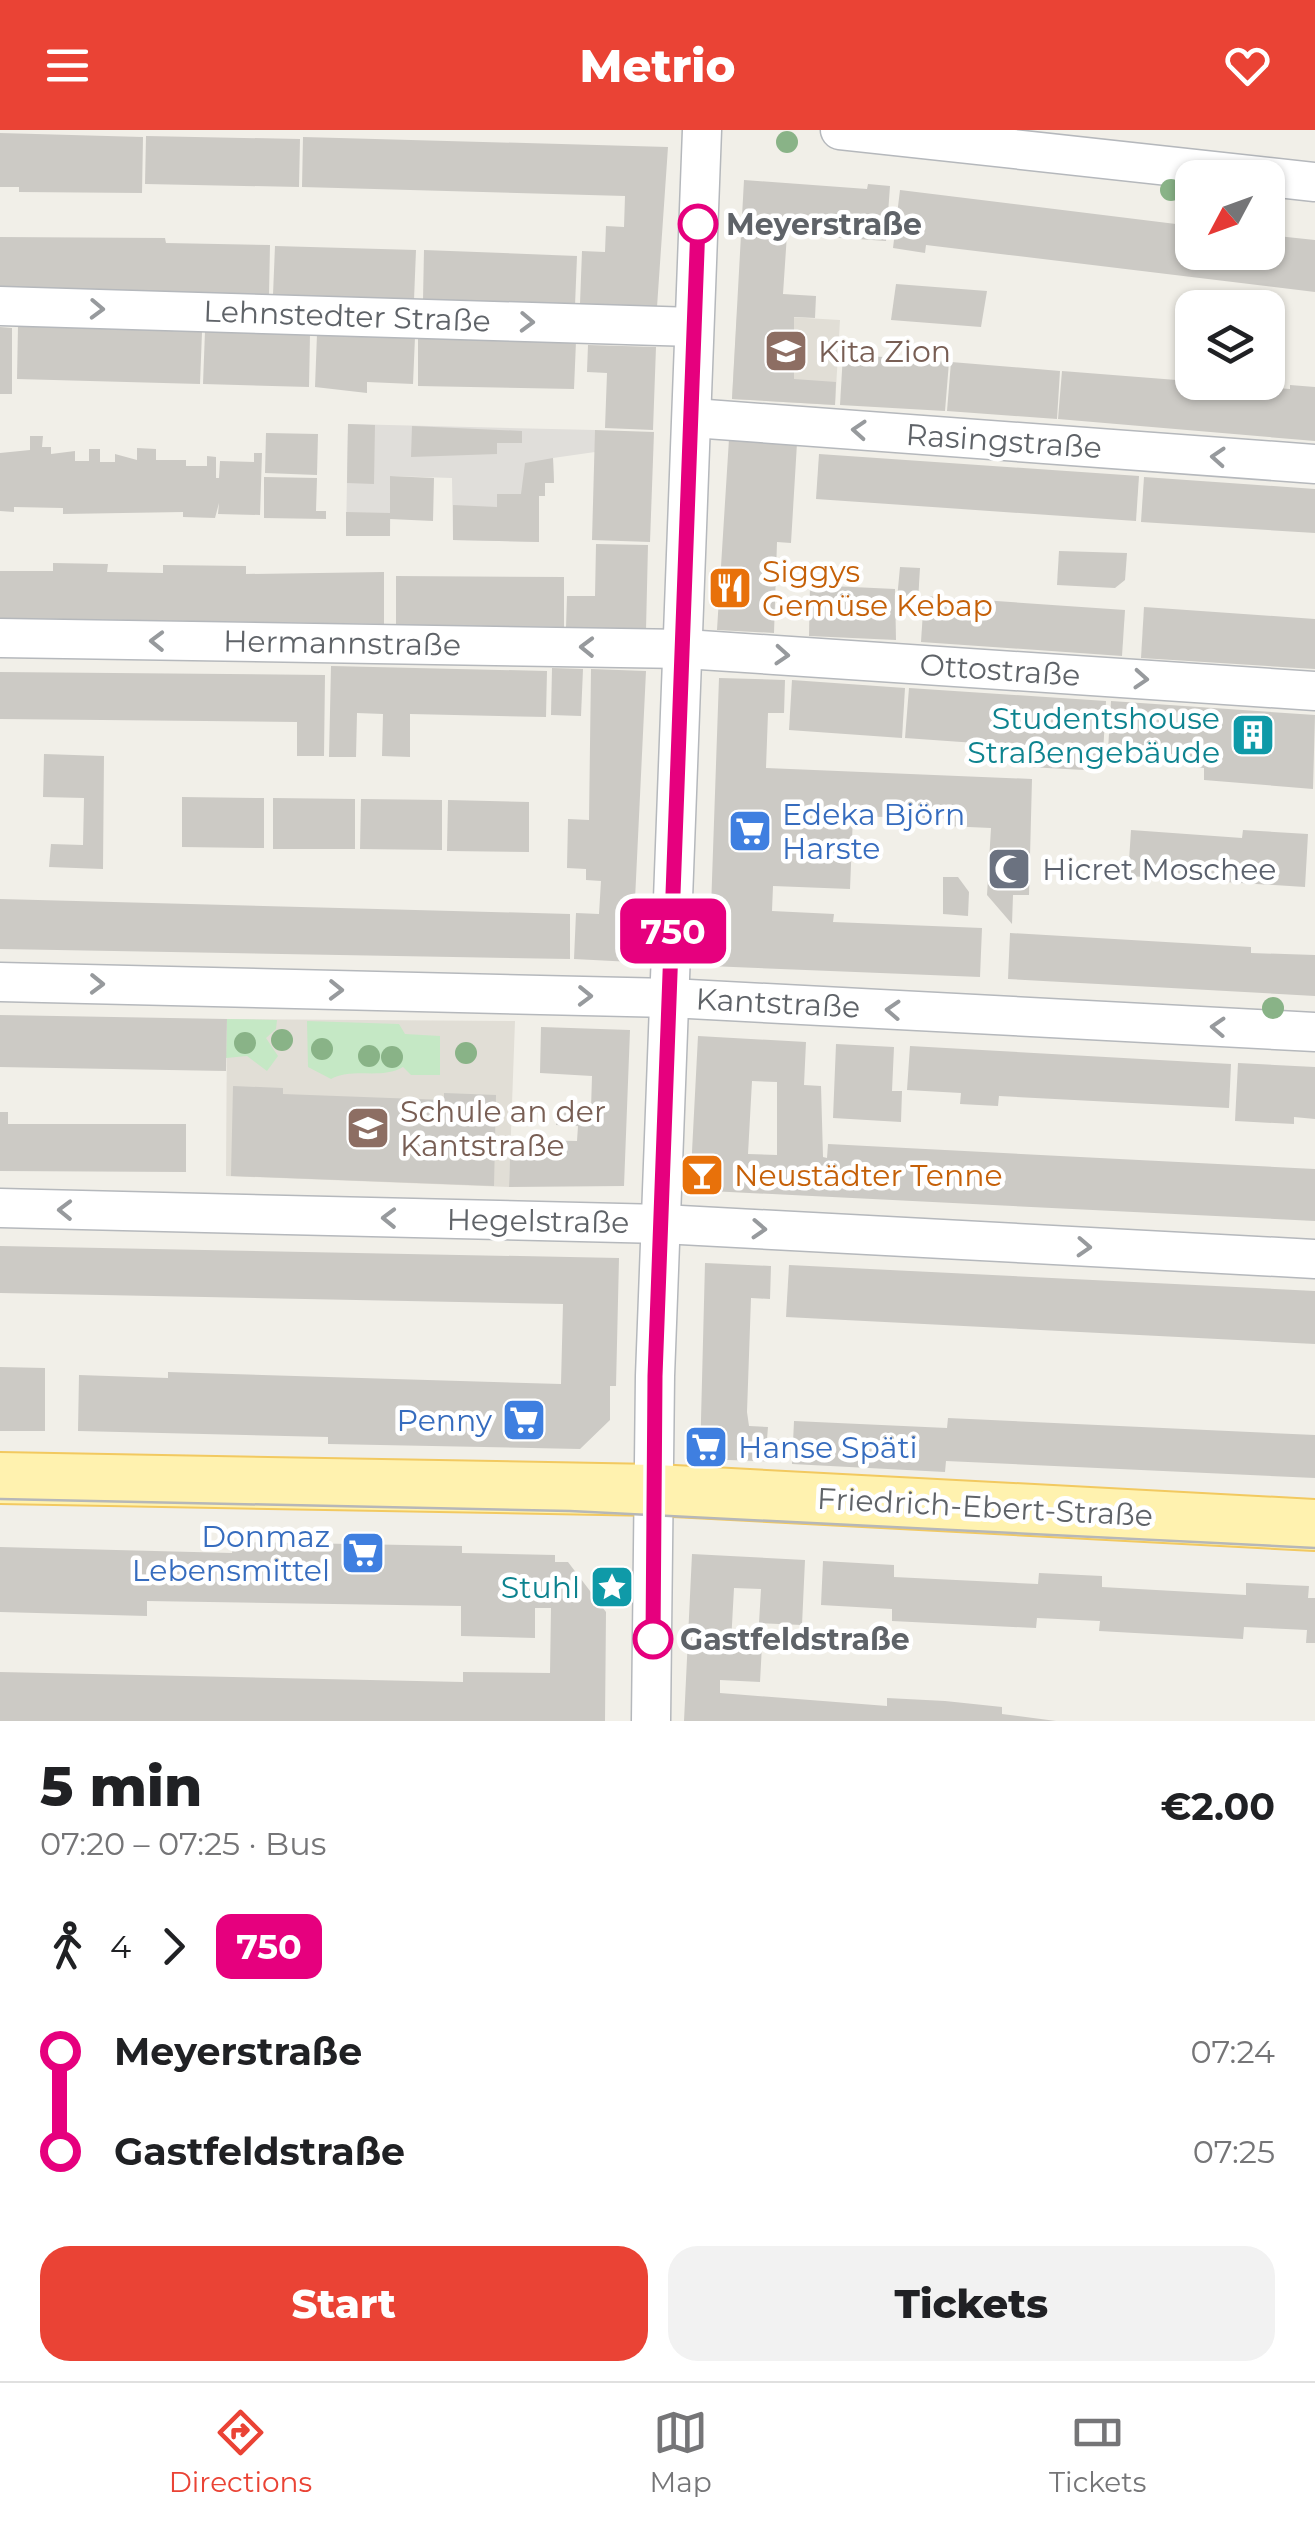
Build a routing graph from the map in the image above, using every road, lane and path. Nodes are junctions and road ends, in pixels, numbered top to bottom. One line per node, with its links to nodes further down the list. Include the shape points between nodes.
1 (702, 130): 5 (street)
2 (840, 130): 3 (street)
3 (1315, 182)
4 (0, 306): 5 (street, Lehnstedter Straße, one-way to 5)
5 (694, 327): 6 (street)
6 (693, 418): 7 (street, Rasingstraße, one-way to 6); 9 (street)
7 (1315, 464)
8 (0, 638): 9 (street, Hermannstraße, one-way to 8)
9 (684, 648): 10 (street, Ottostraße, one-way to 10); 12 (street)
10 (1315, 691)
11 (0, 982): 12 (street, Kantstraße, one-way to 12)
12 (670, 998): 13 (street, Kantstraße, one-way to 12); 15 (street)
13 (1315, 1032)
14 (0, 1208): 15 (street, Hegelstraße, one-way to 14)
15 (662, 1224): 16 (street, Hegelstraße, one-way to 16); 18 (street)
16 (1315, 1259)
17 (0, 1478): 18 (main road, Friedrich-Ebert-Straße)
18 (655, 1506): 19 (main road, Friedrich-Ebert-Straße); 20 (main road, Friedrich-Ebert-Straße); 21 (main road, Friedrich-Ebert-Straße); 22 (street)
19 (0, 1507)
20 (1315, 1525)
21 (1315, 1555)
22 (651, 1721)

